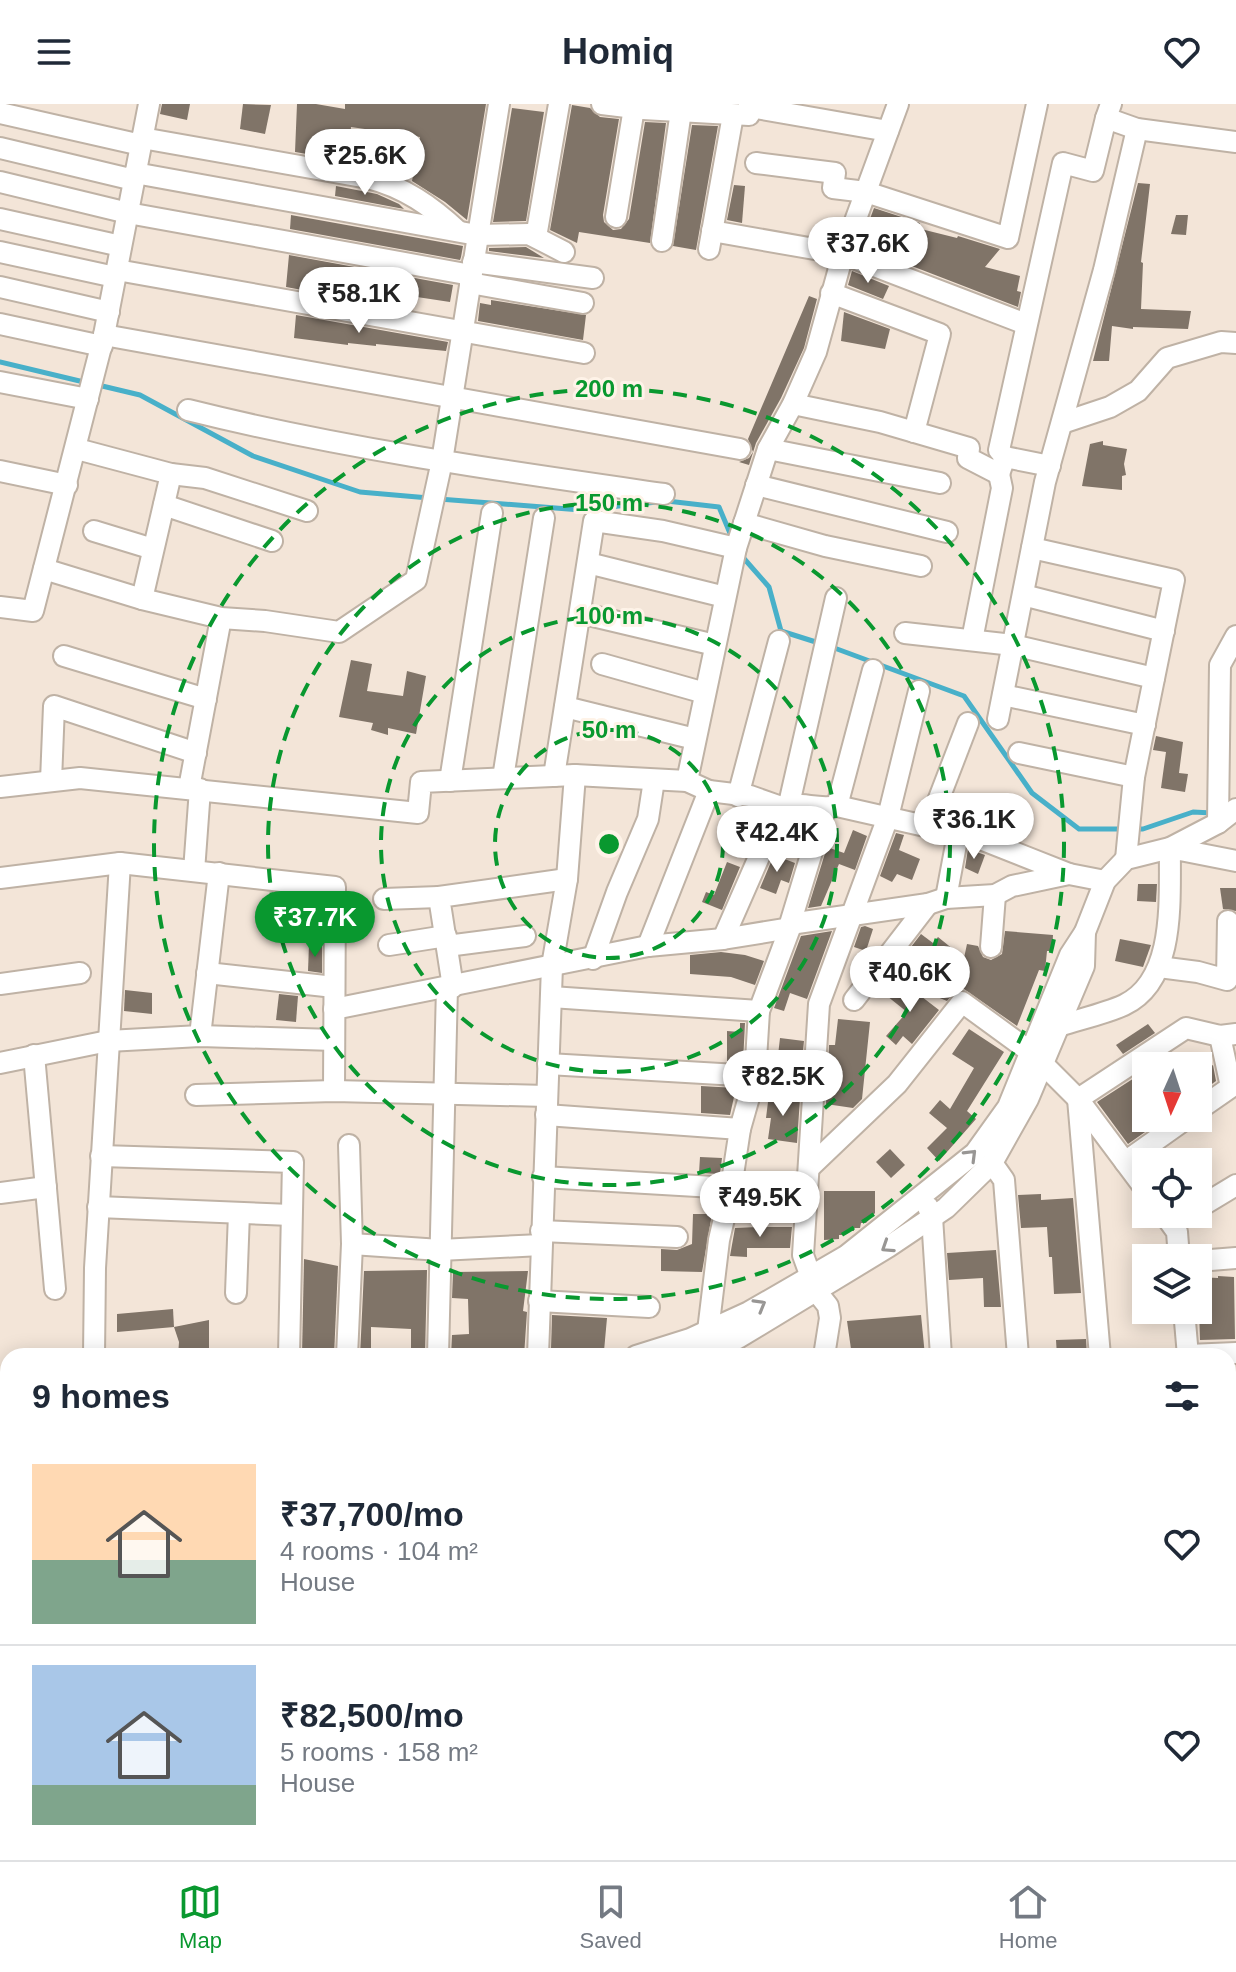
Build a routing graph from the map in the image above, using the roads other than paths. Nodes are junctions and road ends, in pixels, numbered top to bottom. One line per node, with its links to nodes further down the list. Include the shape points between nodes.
1 (149, 104): 16 (street)
2 (499, 104): 26 (street)
3 (559, 104): 27 (street)
4 (602, 104): 5 (street)
5 (609, 104): 9 (street)
6 (897, 104): 15 (street)
7 (1037, 104): 22 (street, via 1008,238)
8 (656, 107): 9 (street); 10 (street)
9 (634, 108): 24 (street)
10 (682, 108): 11 (street); 28 (street)
11 (744, 108): 15 (street); 32 (street, via 710,240)
12 (1108, 111): 14 (street); 41 (street, via 1093,171 1063,163)
13 (0, 113): 16 (street)
14 (1137, 129): 17 (street); 51 (street)
15 (888, 131): 22 (street)
16 (141, 142): 20 (street); 26 (street, via 396,185)
17 (1236, 142)
18 (0, 148): 20 (street)
19 (756, 163): 22 (street, via 835,173 833,188)
20 (135, 176): 23 (street); 26 (street)
21 (0, 182): 23 (street)
22 (866, 192): 32 (street)
23 (128, 213): 29 (street); 34 (street)
24 (616, 217)
25 (0, 219): 29 (street)
26 (468, 233): 27 (street); 34 (street)
27 (536, 237): 31 (street)
28 (662, 241)
29 (121, 246): 33 (street)
30 (0, 252): 33 (street)
31 (564, 252)
32 (843, 254): 37 (street); 41 (street)
33 (116, 274): 39 (street); 42 (street)
34 (471, 274): 35 (street); 38 (street); 42 (street)
35 (593, 278)
36 (0, 287): 39 (street)
37 (831, 293): 49 (street, via 816,352); 52 (street, via 940,334)
38 (583, 303)
39 (109, 312): 43 (street)
40 (0, 324): 43 (street)
41 (1026, 324): 57 (street, via 999,450)
42 (462, 333): 45 (street); 48 (street)
43 (103, 341): 47 (street); 48 (street)
44 (1236, 343): 51 (street, via 1221,342 1167,358 1138,391)
45 (584, 353)
46 (0, 382): 47 (street)
47 (90, 392): 53 (street)
48 (452, 398): 54 (street); 56 (street)
49 (793, 404): 52 (street); 55 (street)
50 (188, 410): 56 (street)
51 (1062, 423): 58 (street)
52 (914, 432): 57 (street, via 969,448 968,458)
53 (77, 449): 60 (street); 62 (street)
54 (740, 449)
55 (768, 449): 61 (street); 63 (street)
56 (442, 461): 64 (street); 84 (street, via 416,580 339,632)
57 (1002, 466): 58 (street); 88 (street)
58 (1050, 466): 73 (street)
59 (0, 471): 62 (street)
60 (171, 474): 65 (street); 66 (street, via 205,478)
61 (940, 483)
62 (67, 485): 77 (street)
63 (756, 485): 70 (street); 71 (street)
64 (664, 494)
65 (164, 505): 72 (street); 74 (street)
66 (307, 511)
67 (492, 513): 113 (street)
68 (544, 518): 110 (street)
69 (94, 531): 74 (street)
70 (947, 532)
71 (739, 539): 75 (street, via 594,521); 76 (street, via 825,546); 79 (street)
72 (272, 541)
73 (1032, 548): 78 (street); 85 (street, via 1174,580)
74 (153, 549): 81 (street)
75 (588, 563): 79 (street); 83 (street)
76 (921, 566)
77 (44, 569): 81 (street); 82 (street, via 33,611)
78 (1023, 595): 85 (street); 91 (street)
79 (725, 597): 90 (street)
80 (836, 598): 119 (street)
81 (142, 599): 84 (street)
82 (0, 607)
83 (580, 613): 90 (street); 100 (street)
84 (221, 618): 99 (street)
85 (1164, 631): 95 (street)
86 (905, 633): 88 (street)
87 (1236, 636): 121 (street, via 1220,665)
88 (972, 640): 91 (street)
89 (779, 641): 118 (street)
90 (715, 645): 97 (street)
91 (1013, 645): 95 (street); 98 (street)
92 (64, 656): 99 (street)
93 (602, 664): 97 (street)
94 (873, 670): 120 (street)
95 (1154, 678): 103 (street)
96 (919, 691): 122 (street)
97 (705, 693): 104 (street)
98 (1003, 695): 101 (street); 103 (street)
99 (206, 699): 105 (street)
100 (565, 707): 104 (street); 108 (street)
101 (998, 719)
102 (968, 723): 123 (street)
103 (1145, 725): 109 (street)
104 (695, 739): 114 (street)
105 (196, 753): 112 (street, via 54,706); 116 (street)
106 (1019, 753): 109 (street)
107 (575, 775): 108 (street); 111 (street); 133 (street)
108 (554, 776): 110 (street)
109 (1134, 777): 125 (street)
110 (503, 778): 113 (street)
111 (654, 780): 114 (street); 149 (street, via 648,819)
112 (51, 781): 115 (street); 116 (street, via 80,778)
113 (450, 781): 116 (street, via 421,782 418,813)
114 (687, 781): 117 (street)
115 (0, 787)
116 (194, 789): 129 (street)
117 (709, 791): 118 (street); 147 (street)
118 (738, 796): 119 (street)
119 (785, 805): 120 (street); 144 (street)
120 (831, 808): 122 (street); 141 (street)
121 (1224, 811): 126 (street)
122 (888, 817): 123 (street); 139 (street)
123 (928, 827): 124 (street)
124 (958, 834): 131 (street); 138 (street)
125 (1128, 840): 126 (street); 134 (street)
126 (1170, 848): 127 (street); 151 (street, via 1168,929)
127 (1236, 861)
128 (120, 863): 129 (street); 132 (street); 166 (street)
129 (194, 871): 130 (street)
130 (219, 873): 153 (street); 156 (street, via 335,887)
131 (1069, 874): 134 (street); 135 (street, via 1012,886)
132 (0, 878)
133 (567, 879): 136 (street); 150 (street)
134 (1105, 881): 142 (street)
135 (995, 895): 138 (street); 148 (street)
136 (439, 897): 137 (street); 145 (street)
137 (384, 899)
138 (937, 901): 139 (street); 159 (street)
139 (851, 914): 141 (street); 172 (street, via 819,1004)
140 (1228, 921): 154 (street)
141 (790, 926): 144 (street); 161 (street)
142 (1085, 932): 162 (street, via 1084,966); 168 (street, via 1070,955)
143 (525, 936): 145 (street)
144 (723, 939): 147 (street)
145 (446, 941): 146 (street); 157 (street)
146 (389, 945)
147 (648, 946): 149 (street)
148 (991, 947)
149 (593, 959): 150 (street)
150 (552, 966): 157 (street); 158 (street)
151 (1159, 967): 154 (street); 162 (street, via 1146,988 1125,1004)
152 (80, 973): 155 (street)
153 (207, 973): 156 (street); 164 (street)
154 (1232, 980)
155 (0, 984)
156 (334, 987): 160 (street)
157 (450, 987): 160 (street); 174 (street)
158 (551, 997): 161 (street); 170 (street)
159 (854, 1000)
160 (334, 1009): 165 (street)
161 (759, 1011): 171 (street)
162 (1059, 1026): 168 (street)
163 (1228, 1035): 176 (street, via 1186,1028); 177 (street, via 1231,1087)
164 (200, 1036): 165 (street); 166 (street)
165 (334, 1040): 173 (street)
166 (108, 1041): 167 (street); 182 (street)
167 (34, 1055): 169 (street); 189 (street)
168 (1037, 1059): 176 (street); 184 (street, via 1028,1099); 185 (street, via 962,1002 897,1084); 192 (street, one-way to 168, via 975,1153)
169 (0, 1063)
170 (548, 1064): 171 (street); 178 (street)
171 (755, 1076): 172 (street, via 756,1068 772,1081); 179 (street)
172 (814, 1087): 185 (street)
173 (334, 1091): 174 (street); 175 (street)
174 (444, 1093): 178 (street); 201 (street)
175 (196, 1095)
176 (1078, 1099): 183 (street); 221 (street)
177 (1212, 1100)
178 (546, 1105): 179 (street); 187 (street)
179 (740, 1129): 190 (street)
180 (1167, 1132): 183 (street)
181 (349, 1145): 200 (street)
182 (101, 1156): 194 (street); 196 (street, via 293,1162)
183 (1125, 1162): 186 (street)
184 (992, 1163): 197 (street); 220 (street, via 1004,1180)
185 (810, 1167): 204 (street, via 803,1255)
186 (1132, 1171)
187 (543, 1177): 190 (street); 199 (street)
188 (1236, 1185): 193 (street)
189 (46, 1187): 191 (street); 205 (street)
190 (731, 1188): 210 (street)
191 (0, 1193)
192 (923, 1196): 197 (street); 204 (street)
193 (1212, 1200)
194 (98, 1207): 195 (street); 211 (street)
195 (239, 1213): 196 (street); 206 (street)
196 (291, 1215): 212 (street)
197 (932, 1217): 204 (street, one-way to 204); 219 (street)
198 (677, 1237): 199 (street)
199 (541, 1238): 201 (street); 207 (street)
200 (352, 1244): 201 (street); 213 (street)
201 (440, 1250): 214 (street)
202 (1236, 1258): 203 (street)
203 (1212, 1260)
204 (813, 1284): 210 (street, one-way to 204); 217 (street, via 738,1338); 218 (street, via 828,1306)
205 (55, 1289)
206 (236, 1293)
207 (539, 1301): 208 (street); 215 (street)
208 (649, 1307)
209 (1185, 1324): 222 (street)
210 (708, 1331): 216 (street)
211 (94, 1348)
212 (289, 1348)
213 (347, 1348)
214 (438, 1348)
215 (538, 1348)
216 (659, 1348)
217 (714, 1348)
218 (825, 1348)
219 (940, 1348)
220 (1017, 1348)
221 (1099, 1348)
222 (1187, 1348)

